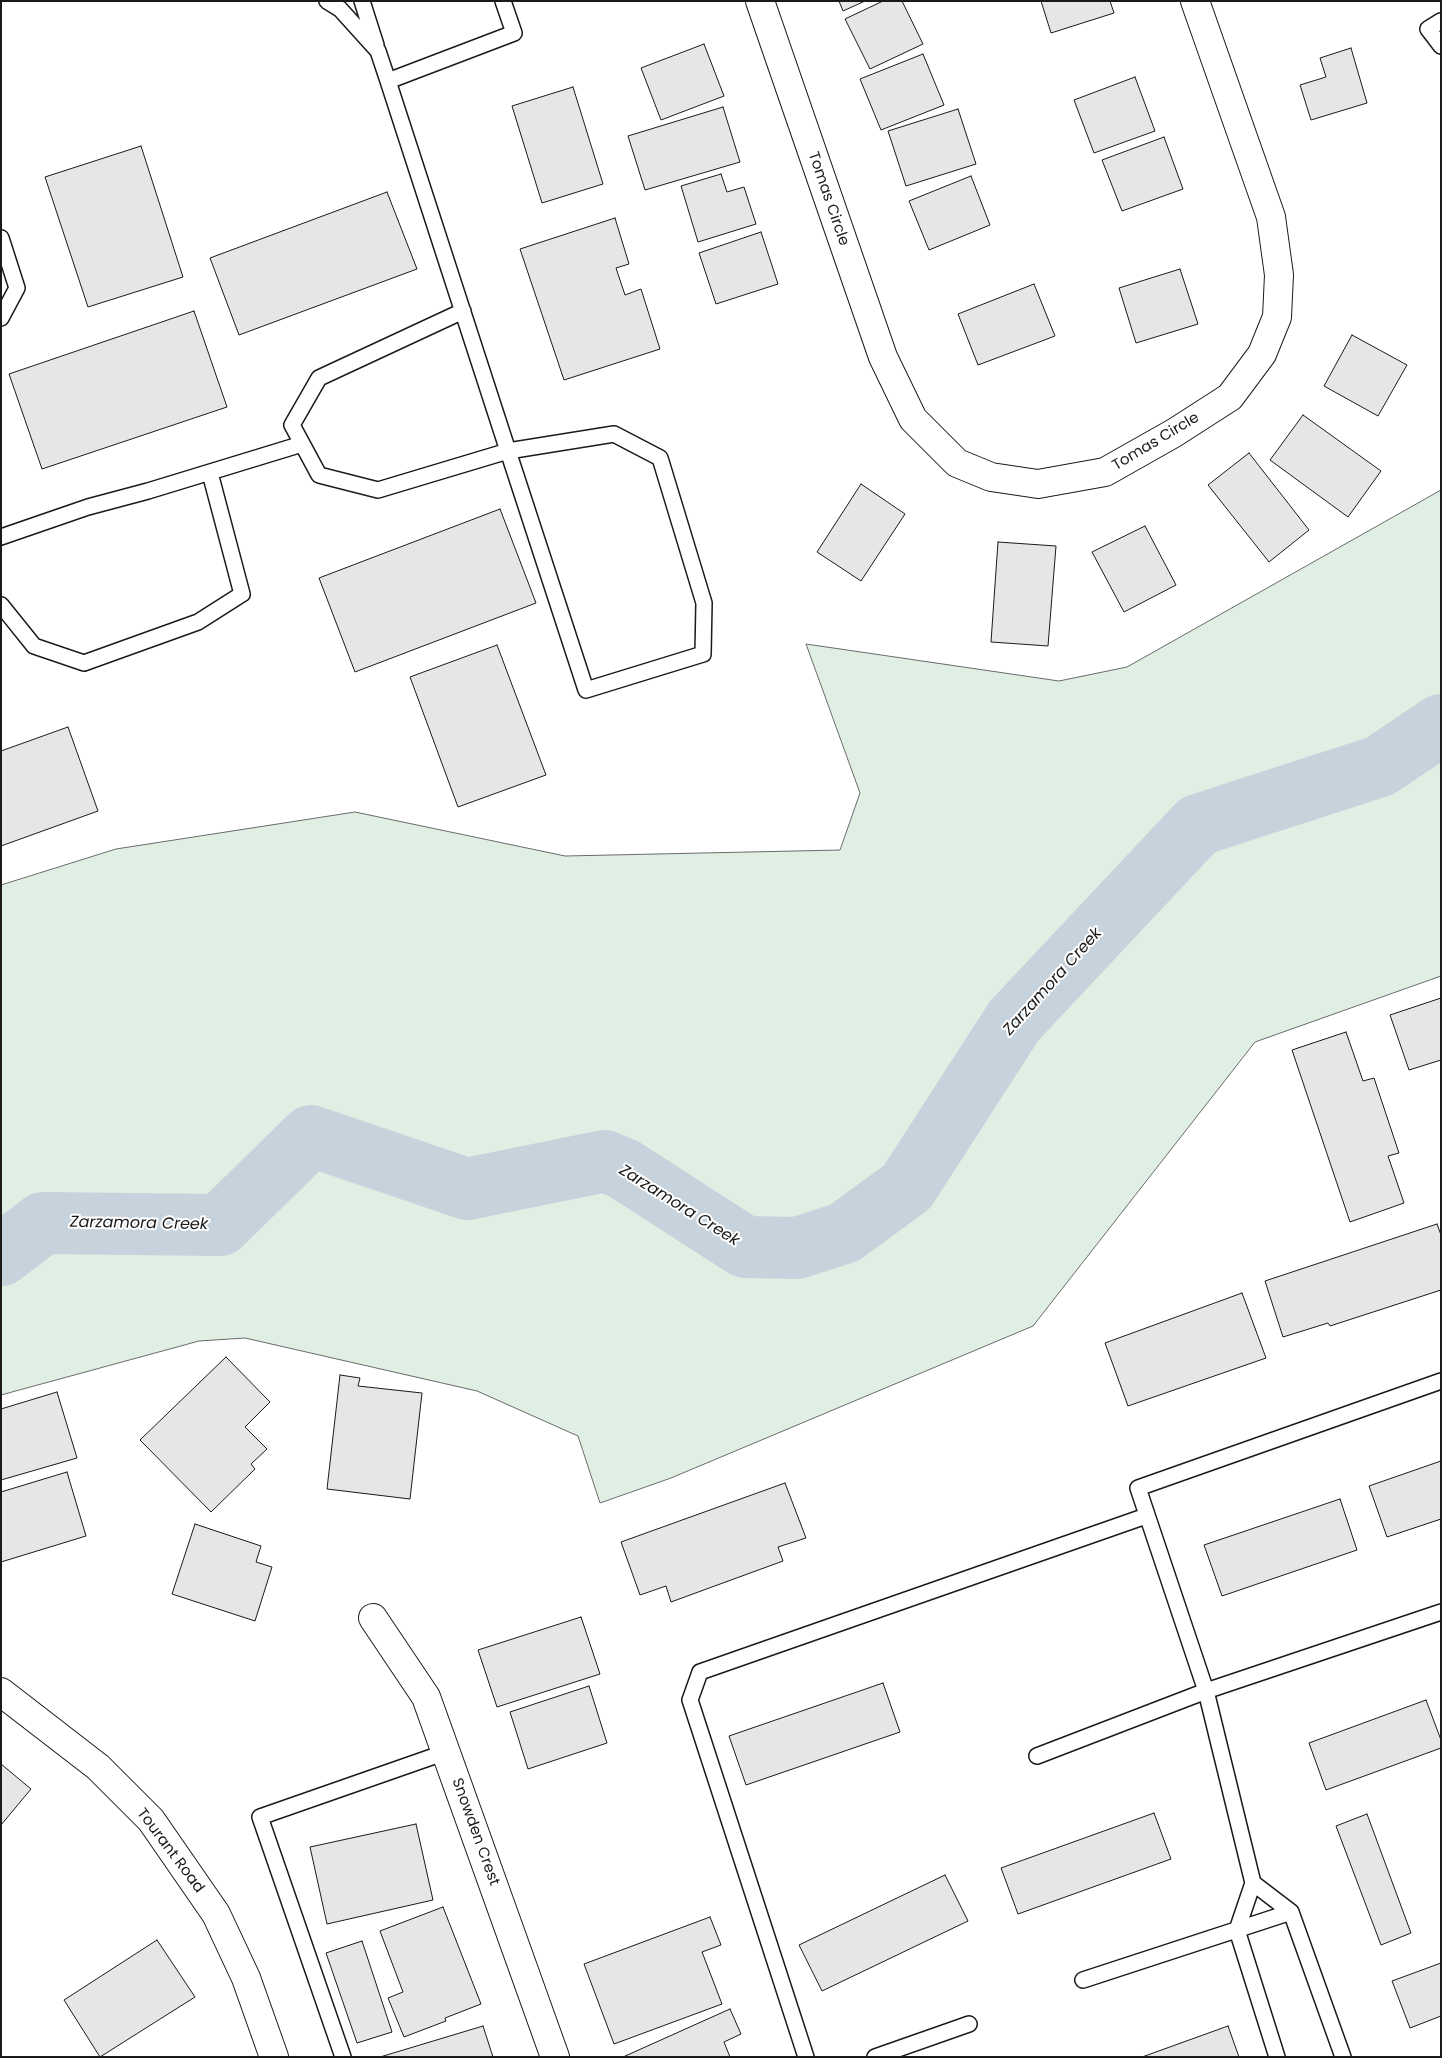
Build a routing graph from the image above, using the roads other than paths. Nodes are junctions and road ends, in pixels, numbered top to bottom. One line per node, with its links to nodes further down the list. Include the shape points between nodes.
1 (327, 1): 8 (lane, via 340,9)
2 (362, 1): 8 (lane)
3 (503, 1): 9 (lane, via 514,33)
4 (760, 1): 5 (street, Tomas Circle, via 883,357 913,419 957,462 991,477 1038,484 1105,472 1230,397 1262,354 1277,317 1279,275 1271,218)
5 (1195, 1)
6 (1441, 21): 7 (lane, via 1428,28)
7 (1441, 46)
8 (378, 51): 9 (lane)
9 (388, 81): 11 (lane)
10 (1, 238): 12 (lane, via 17,288)
11 (463, 311): 13 (lane, via 319,378 292,425); 14 (lane)
12 (1, 318)
13 (302, 444): 14 (lane, via 319,474 378,490); 15 (lane)
14 (508, 451): 14 (lane, via 586,690 703,654 704,603 660,458 614,434)
15 (210, 472): 16 (lane, via 88,507); 17 (lane, via 242,594 198,622 84,663 34,646)
16 (1, 537)
17 (1, 605)
18 (1441, 1381): 19 (lane, via 1138,1488)
19 (1146, 1516): 22 (lane); 34 (lane, via 700,1672 690,1700)
20 (1441, 1612): 22 (lane)
21 (373, 1618): 24 (street, Snowden Crest, via 426,1697)
22 (1206, 1691): 25 (lane); 26 (lane)
23 (1, 1692): 31 (street, Tourant Road, via 98,1767 151,1820 216,1914 246,1978)
24 (446, 1752): 32 (lane, via 260,1817); 33 (street, Snowden Crest)
25 (1036, 1756)
26 (1253, 1883): 27 (lane); 28 (lane)
27 (1291, 1912): 28 (lane); 37 (lane)
28 (1237, 1930): 29 (lane); 36 (lane)
29 (1084, 1980)
30 (969, 2024): 35 (lane)
31 (274, 2057)
32 (343, 2057)
33 (555, 2057)
34 (806, 2057)
35 (875, 2057)
36 (1277, 2057)
37 (1343, 2057)

